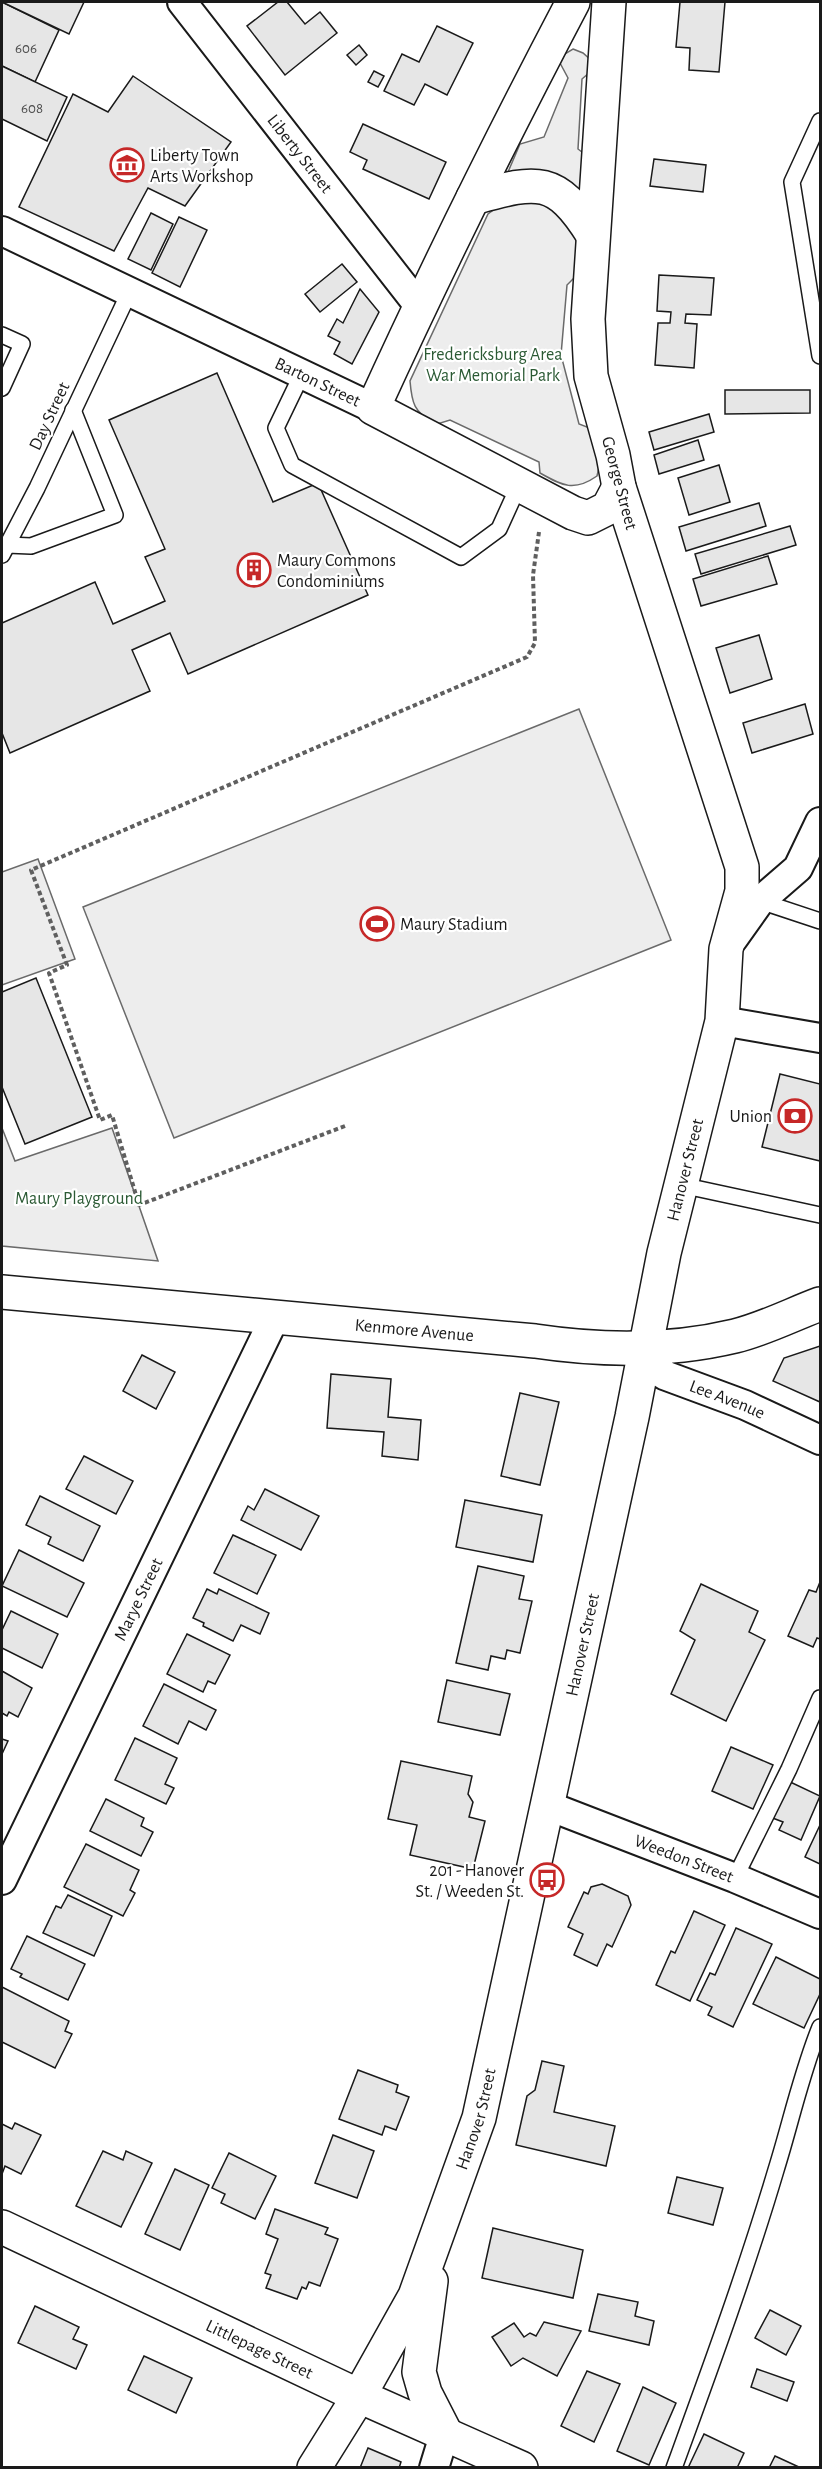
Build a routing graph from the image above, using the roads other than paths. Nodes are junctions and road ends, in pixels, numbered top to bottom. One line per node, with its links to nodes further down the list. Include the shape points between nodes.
1 (182, 2): 9 (street, Liberty Street)
2 (573, 2): 5 (street)
3 (609, 2): 7 (street, George Street)
4 (820, 121): 11 (lane, via 792,182)
5 (472, 198): 7 (street, via 517,186 546,188 578,210); 9 (street)
6 (2, 231): 8 (street, Barton Street)
7 (593, 235): 17 (street, George Street, via 588,319 591,376)
8 (129, 293): 12 (street, Barton Street); 15 (lane, Day Street)
9 (419, 306): 14 (street)
10 (2, 335): 13 (lane, via 22,344)
11 (820, 356)
12 (302, 374): 14 (street, Barton Street); 16 (lane, via 276,428 292,465 461,557 499,530)
13 (2, 388)
14 (373, 408): 16 (street, Barton Street)
15 (73, 410): 18 (lane, Day Street); 18 (lane, via 115,515 31,546)
16 (519, 485): 17 (street, Barton Street, via 588,518 608,508)
17 (619, 487): 22 (street, George Street, via 742,867 742,891)
18 (4, 550)
19 (820, 822): 20 (street, via 798,868)
20 (760, 901): 21 (lane); 22 (street)
21 (820, 921)
22 (726, 949): 23 (street, Hanover Street)
23 (722, 1021): 24 (street); 25 (street, Hanover Street)
24 (820, 1038)
25 (681, 1185): 26 (lane); 30 (street, Hanover Street)
26 (820, 1215)
27 (2, 1292): 29 (street, Kenmore Avenue)
28 (820, 1304): 30 (street, Kenmore Avenue, via 736,1336)
29 (274, 1317): 30 (street, Kenmore Avenue, via 582,1348); 35 (street, Marye Street)
30 (645, 1349): 31 (street, Lee Avenue, via 664,1374 745,1405); 33 (street, Hanover Street)
31 (820, 1440)
32 (820, 1698): 34 (lane)
33 (546, 1805): 34 (street, Weedon Street); 39 (street, Hanover Street, via 478,2118)
34 (735, 1878): 36 (street, Weedon Street)
35 (2, 1880)
36 (820, 1914)
37 (820, 2027): 45 (lane, via 776,2171)
38 (2, 2228): 40 (street, Littlepage Street)
39 (436, 2238): 40 (street, Hanover Street, via 415,2296); 41 (street, via 419,2372)
40 (359, 2396): 41 (street, Littlepage Street); 42 (street, Hanover Street)
41 (445, 2432): 43 (street); 44 (street, Littlepage Street)
42 (314, 2468)
43 (435, 2468)
44 (520, 2468)
45 (674, 2468)

